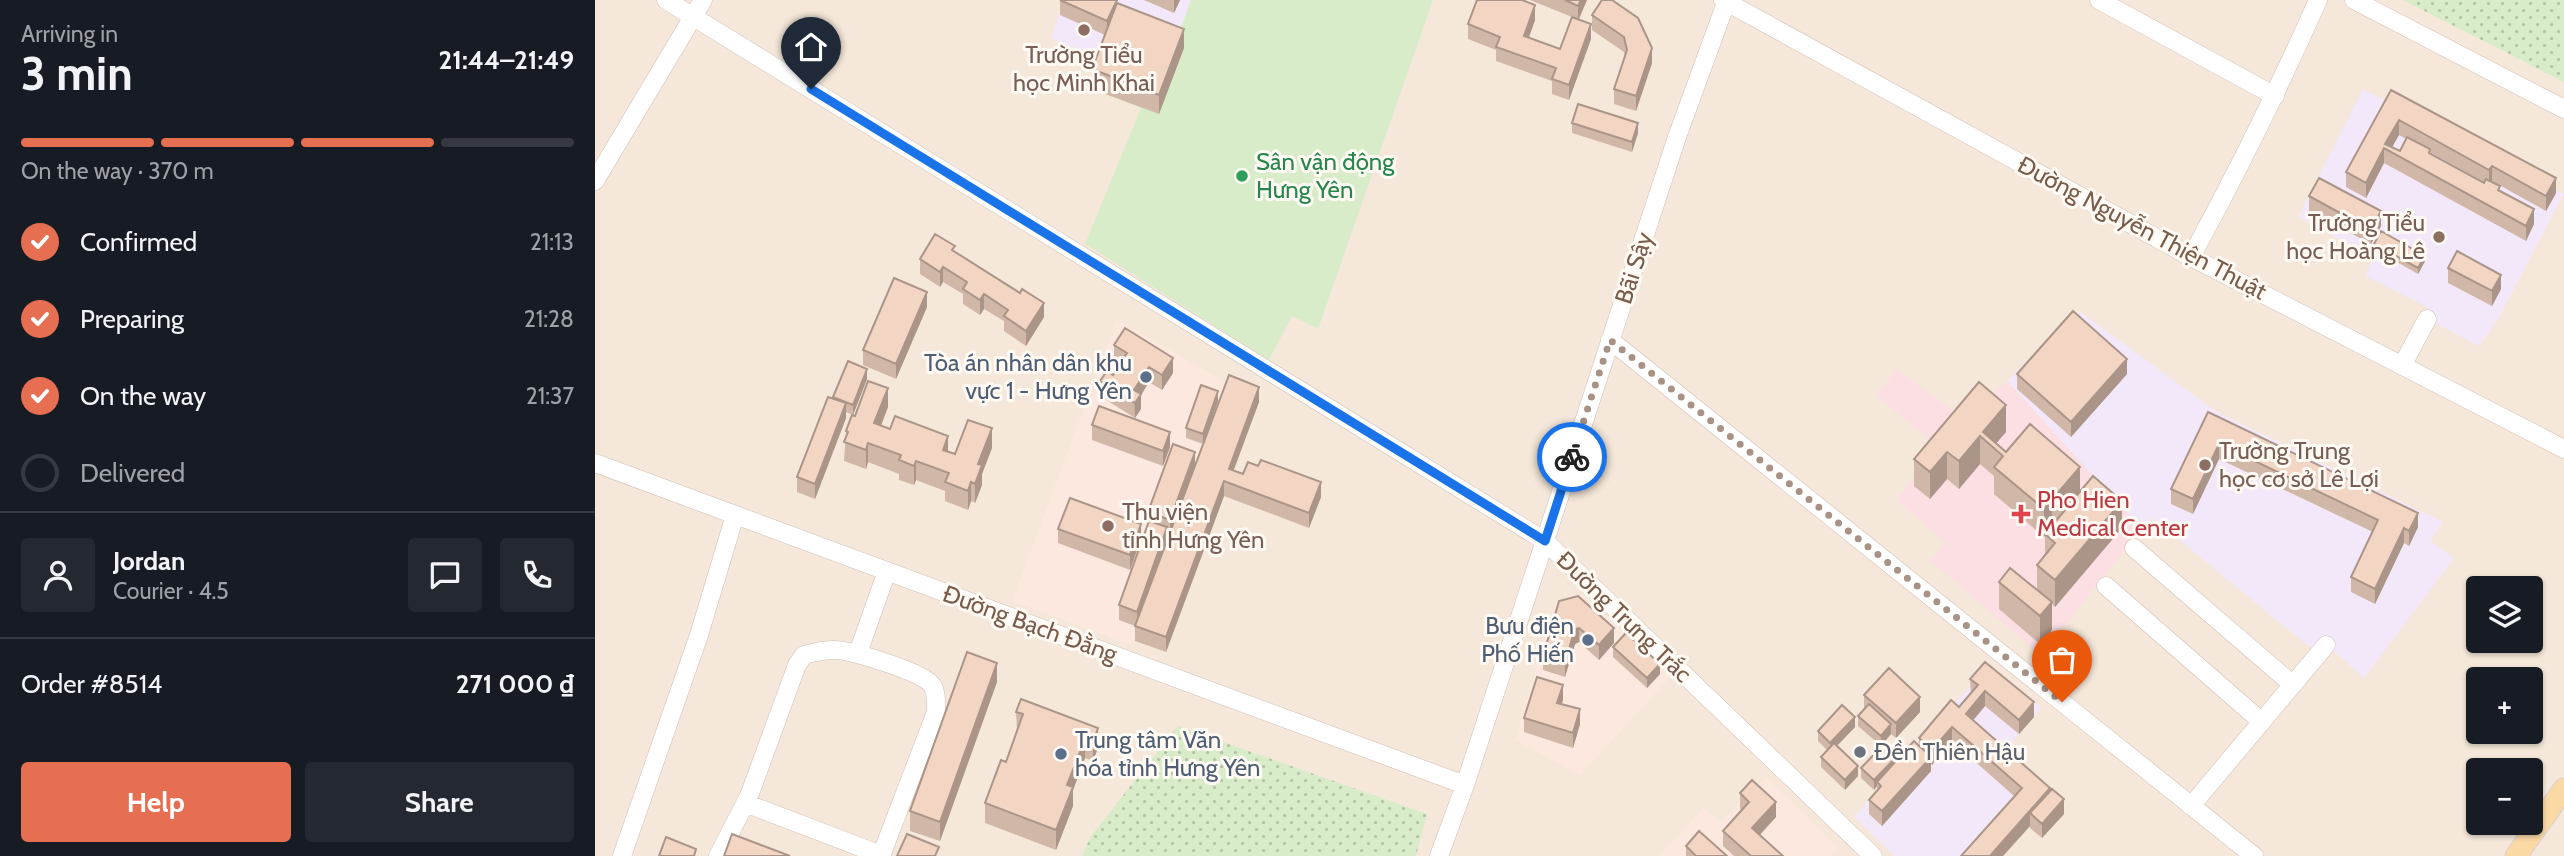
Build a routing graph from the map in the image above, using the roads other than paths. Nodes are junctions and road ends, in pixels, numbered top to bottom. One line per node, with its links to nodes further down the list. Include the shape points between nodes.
1 (666, 0): 7 (street, Đường Trưng Trắc)
2 (702, 0): 7 (street)
3 (1725, 0): 11 (street, Đường Nguyễn Thiện Thuật); 13 (street, Bãi Sậy)
4 (2099, 0): 8 (street)
5 (2318, 0): 8 (street)
6 (2354, 0): 9 (street)
7 (693, 16): 10 (street); 18 (street, Đường Trưng Trắc)
8 (2275, 96): 11 (street)
9 (2564, 108)
10 (595, 181)
11 (2191, 257): 14 (street, Đường Nguyễn Thiện Thuật)
12 (2427, 319): 14 (street)
13 (1610, 340): 18 (street, Bãi Sậy); 29 (street)
14 (2402, 366): 15 (street, Đường Nguyễn Thiện Thuật)
15 (2563, 447)
16 (595, 463): 17 (street, Đường Bạch Đằng)
17 (735, 515): 20 (street, Đường Bạch Đằng); 31 (street, via 699,635)
18 (1545, 541): 26 (street, Bãi Sậy); 34 (street, Đường Trưng Trắc)
19 (2134, 548): 24 (street)
20 (887, 571): 23 (street); 26 (street, Đường Bạch Đằng)
21 (2106, 586): 25 (street)
22 (2326, 645): 24 (street)
23 (857, 653): 28 (street, via 826,650 804,655); 30 (street, via 923,677 936,696 936,712)
24 (2293, 685): 25 (street)
25 (2262, 722): 29 (street)
26 (1465, 785): 33 (street, Bãi Sậy)
27 (2564, 789): 36 (main road)
28 (745, 803): 30 (street); 32 (street)
29 (2191, 806): 35 (street)
30 (881, 855)
31 (622, 856)
32 (718, 856)
33 (1439, 856)
34 (1873, 856)
35 (2254, 856)
36 (2515, 856)

